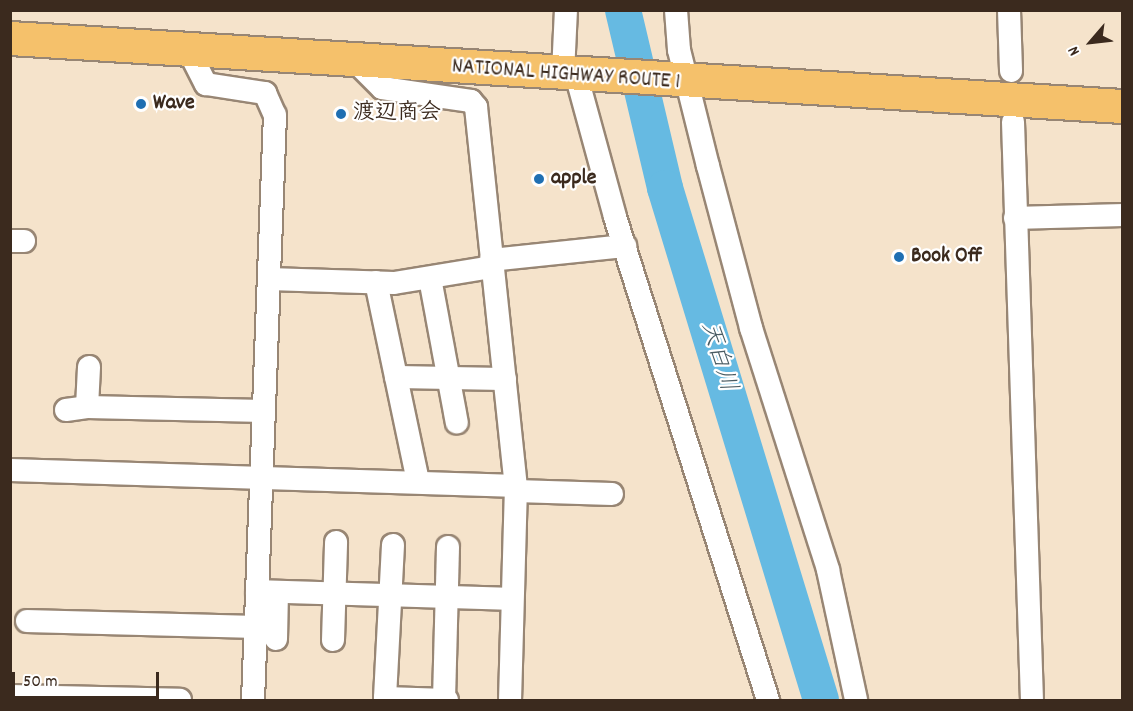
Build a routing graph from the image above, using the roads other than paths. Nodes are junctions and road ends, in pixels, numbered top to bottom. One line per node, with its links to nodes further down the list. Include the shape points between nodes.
1 (566, 10): 8 (street)
2 (676, 10): 9 (street)
3 (1009, 10): 7 (street)
4 (10, 38): 5 (highway, NATIONAL HIGHWAY ROUTE 1)
5 (190, 53): 6 (highway, NATIONAL HIGHWAY ROUTE 1); 17 (street, via 206,84 254,90 273,102)
6 (357, 63): 8 (highway, NATIONAL HIGHWAY ROUTE 1); 15 (street, via 382,88 471,101 476,107)
7 (1011, 71)
8 (570, 74): 9 (highway, NATIONAL HIGHWAY ROUTE 1); 14 (street)
9 (688, 82): 10 (highway, NATIONAL HIGHWAY ROUTE 1); 49 (street, via 751,328 828,570)
10 (1122, 106)
11 (1013, 122): 13 (street)
12 (1122, 215): 13 (street)
13 (1015, 218): 50 (street)
14 (625, 246): 15 (street); 48 (street)
15 (491, 263): 16 (street); 22 (street)
16 (430, 278): 18 (street); 21 (street)
17 (268, 279): 18 (street); 23 (street)
18 (376, 282): 20 (street)
19 (89, 367): 23 (street, via 76,409)
20 (396, 377): 21 (street); 27 (street)
21 (448, 378): 22 (street); 24 (street)
22 (505, 379): 28 (street)
23 (264, 411): 26 (street)
24 (457, 423)
25 (10, 470): 26 (street)
26 (261, 476): 27 (street); 33 (street)
27 (418, 482): 28 (street)
28 (516, 488): 29 (street); 37 (street)
29 (612, 494)
30 (336, 542): 34 (street)
31 (393, 545): 35 (street)
32 (448, 547): 36 (street)
33 (267, 592): 34 (street); 39 (street); 40 (street)
34 (334, 593): 35 (street); 41 (street)
35 (391, 595): 36 (street); 46 (street, via 385,698)
36 (447, 597): 37 (street); 46 (street)
37 (512, 599): 47 (street)
38 (27, 621): 39 (street)
39 (256, 627): 45 (street)
40 (276, 639)
41 (333, 640)
42 (10, 696): 43 (street)
43 (74, 699): 44 (street)
44 (180, 700)
45 (253, 700)
46 (445, 700)
47 (510, 700)
48 (768, 700)
49 (856, 700)
50 (1032, 700)

